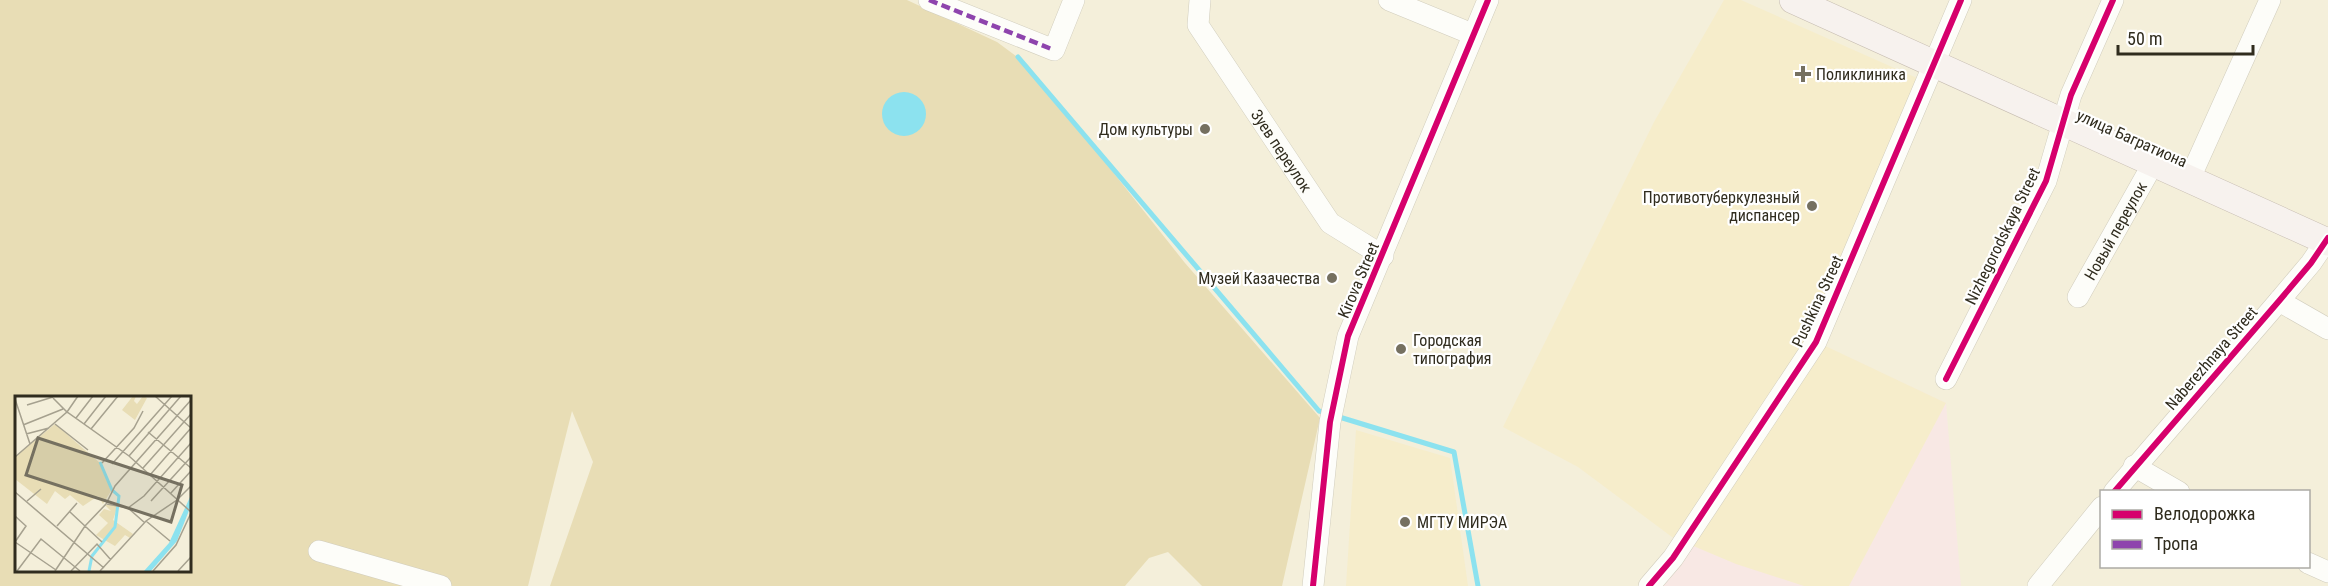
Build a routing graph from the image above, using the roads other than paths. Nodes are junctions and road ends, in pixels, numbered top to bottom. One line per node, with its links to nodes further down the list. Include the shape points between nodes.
1 (929, 0): 2 (street, via 1054,50)
2 (1074, 0)
3 (1200, 0): 16 (street, Зуев переулок, via 1198,25 1330,223)
4 (1389, 0): 10 (street)
5 (1488, 0): 10 (street, Kirova Street)
6 (1961, 0): 11 (street, Pushkina Street)
7 (2114, 0): 12 (street, Nizhegorodskaya Street, via 2071,95)
8 (2270, 0): 14 (street)
9 (1799, 1): 11 (main road, улица Багратиона)
10 (1472, 34): 16 (street, Kirova Street)
11 (1934, 62): 12 (main road, улица Багратиона); 30 (street, Pushkina Street, via 1816,342 1673,558)
12 (2064, 122): 13 (main road, улица Багратиона); 20 (street, Nizhegorodskaya Street, via 2046,181)
13 (2154, 162): 14 (main road, улица Багратиона); 17 (street, Новый переулок)
14 (2190, 178): 15 (main road, улица Багратиона)
15 (2327, 241): 18 (street, Naberezhnaya Street)
16 (1383, 256): 29 (street, Kirova Street, via 1348,336 1330,422)
17 (2078, 297)
18 (2279, 301): 19 (street); 21 (street, Naberezhnaya Street)
19 (2328, 329)
20 (1946, 379)
21 (2134, 466): 22 (street, Naberezhnaya Street); 23 (street)
22 (2116, 490)
23 (2176, 490)
24 (2100, 509): 31 (street)
25 (319, 551): 28 (street)
26 (2310, 564): 27 (street)
27 (2328, 572)
28 (441, 586)
29 (1313, 586)
30 (1649, 586)
31 (2038, 586)

